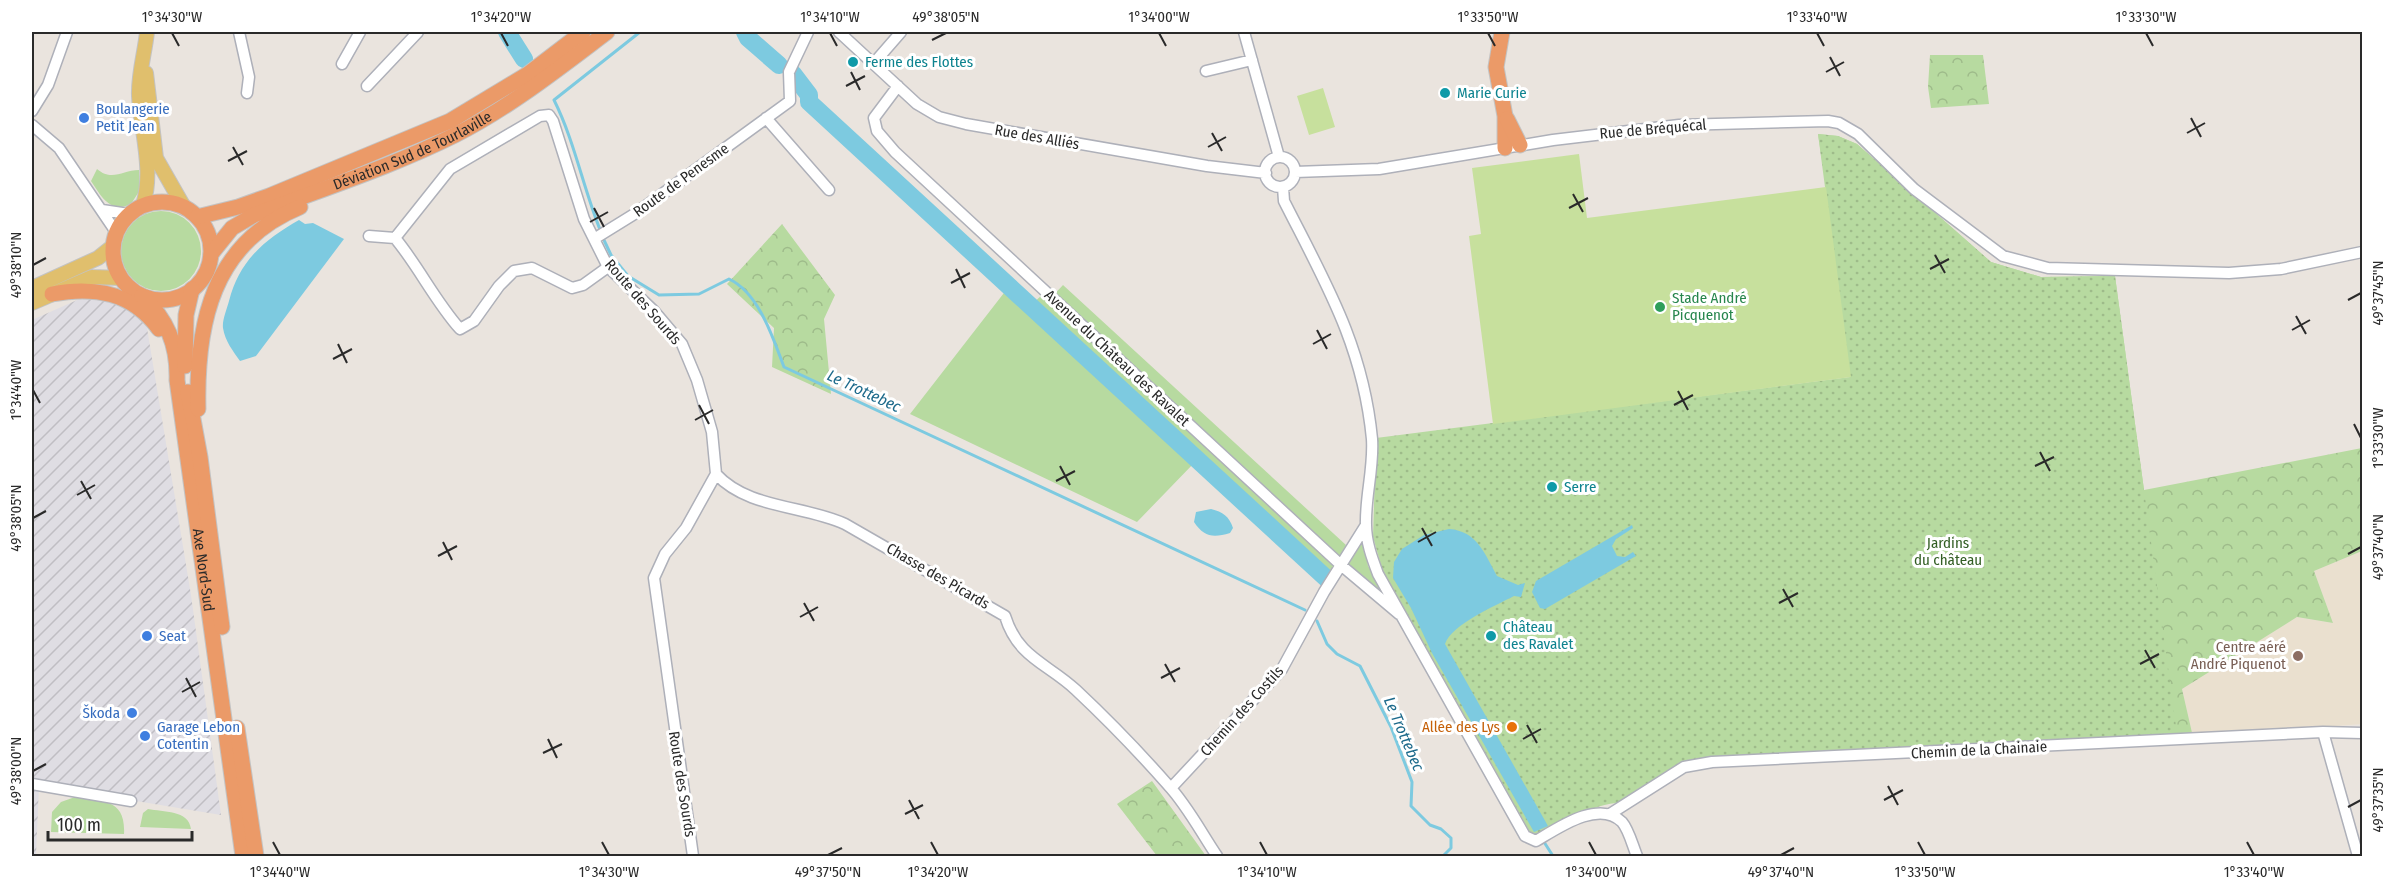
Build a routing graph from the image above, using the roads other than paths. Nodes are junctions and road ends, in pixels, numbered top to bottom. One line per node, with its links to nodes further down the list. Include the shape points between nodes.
1 (67, 32): 21 (street, via 48,85)
2 (147, 32): 13 (main road)
3 (239, 32): 20 (street, via 249,77)
4 (360, 32): 16 (street)
5 (418, 32): 18 (street)
6 (583, 32): 35 (highway, Déviation Sud de Tourlaville, via 528,74 450,120 268,196)
7 (607, 32): 26 (highway, Déviation Sud de Tourlaville, via 501,109 454,135)
8 (808, 32): 22 (street, Route de Penesme, via 789,72 790,101)
9 (839, 32): 15 (street, Rue des Alliés)
10 (901, 32): 15 (street)
11 (1244, 32): 14 (street)
12 (1502, 32): 24 (highway, via 1496,67)
13 (144, 60): 31 (main road, via 139,95 148,190); 32 (main road, via 156,158)
14 (1252, 60): 17 (street); 25 (street)
15 (874, 63): 19 (street, Rue des Alliés)
16 (342, 64)
17 (1206, 71)
18 (367, 86)
19 (898, 86): 28 (street, Rue des Alliés, via 933,114 966,124); 53 (street, Avenue du Château des Ravalet, via 874,118 877,131 888,145)
20 (247, 93)
21 (32, 111)
22 (766, 118): 30 (street); 39 (street, Route de Penesme)
23 (32, 125): 33 (street, via 59,148)
24 (1512, 146): 27 (street, Rue de Bréquécal, via 1379,169); 40 (street, Rue de Bréquécal, via 1679,125 1839,123 1858,134 1904,180 1971,234 2003,256 2048,268 2229,273 2281,269)
25 (1279, 158): 27 (street, via 1290,161); 28 (street, via 1268,164)
26 (369, 171): 41 (highway, Déviation Sud de Tourlaville, via 247,219 225,235); 50 (highway, via 357,183 286,213 237,254 226,270 210,302 200,337)
27 (1295, 172): 29 (street, via 1293,180)
28 (1266, 173): 29 (street, via 1269,182)
29 (1282, 187): 52 (street, via 1284,201 1332,293 1360,374 1372,440)
30 (829, 190)
31 (143, 205): 32 (highway, via 171,202); 34 (highway)
32 (184, 207): 35 (highway)
33 (102, 210): 34 (street); 38 (street)
34 (129, 214): 38 (highway)
35 (197, 217): 41 (highway, via 210,241)
36 (369, 236): 37 (street)
37 (395, 238): 39 (street, Route des Sourds, via 450,169 540,116 549,115); 42 (street, via 460,329 474,321 514,271 532,268 572,288)
38 (115, 239): 43 (highway, via 113,257); 44 (main road, via 90,262)
39 (594, 239): 42 (street, Route des Sourds)
40 (2362, 252)
41 (211, 254): 45 (highway, via 205,273)
42 (608, 267): 51 (street, Route des Sourds, via 682,344 712,432)
43 (121, 278): 46 (main road, via 92,277); 47 (highway)
44 (32, 288)
45 (192, 289): 47 (highway, via 168,299); 50 (highway, Axe Nord-Sud, via 186,315 185,376)
46 (52, 294): 48 (main road); 49 (highway, via 95,290 120,296 138,306 162,333)
47 (142, 296): 49 (highway, Axe Nord-Sud, via 169,331)
48 (32, 303)
49 (177, 380): 61 (highway, Axe Nord-Sud)
50 (200, 457): 62 (highway, Axe Nord-Sud)
51 (716, 474): 58 (street, Chasse des Picards, via 724,483 756,499 829,516 994,608 1005,616 1020,647 1074,688); 63 (street, Route des Sourds, via 654,578)
52 (1366, 525): 53 (street, Chemin des Costils); 54 (street, via 1370,554)
53 (1342, 566): 54 (street, Avenue du Château des Ravalet); 58 (street, Chemin des Costils, via 1282,669)
54 (1400, 615): 60 (street, via 1525,836 1536,841 1575,820)
55 (2323, 732): 56 (street, Chemin de la Chainaie); 60 (street, Chemin de la Chainaie, via 1712,762 1684,767); 66 (street)
56 (2362, 733)
57 (32, 784): 59 (street)
58 (1171, 788): 64 (street)
59 (131, 801)
60 (1610, 814): 65 (street, via 1623,823)
61 (243, 856)
62 (255, 856)
63 (693, 856)
64 (1217, 856)
65 (1637, 856)
66 (2358, 856)

